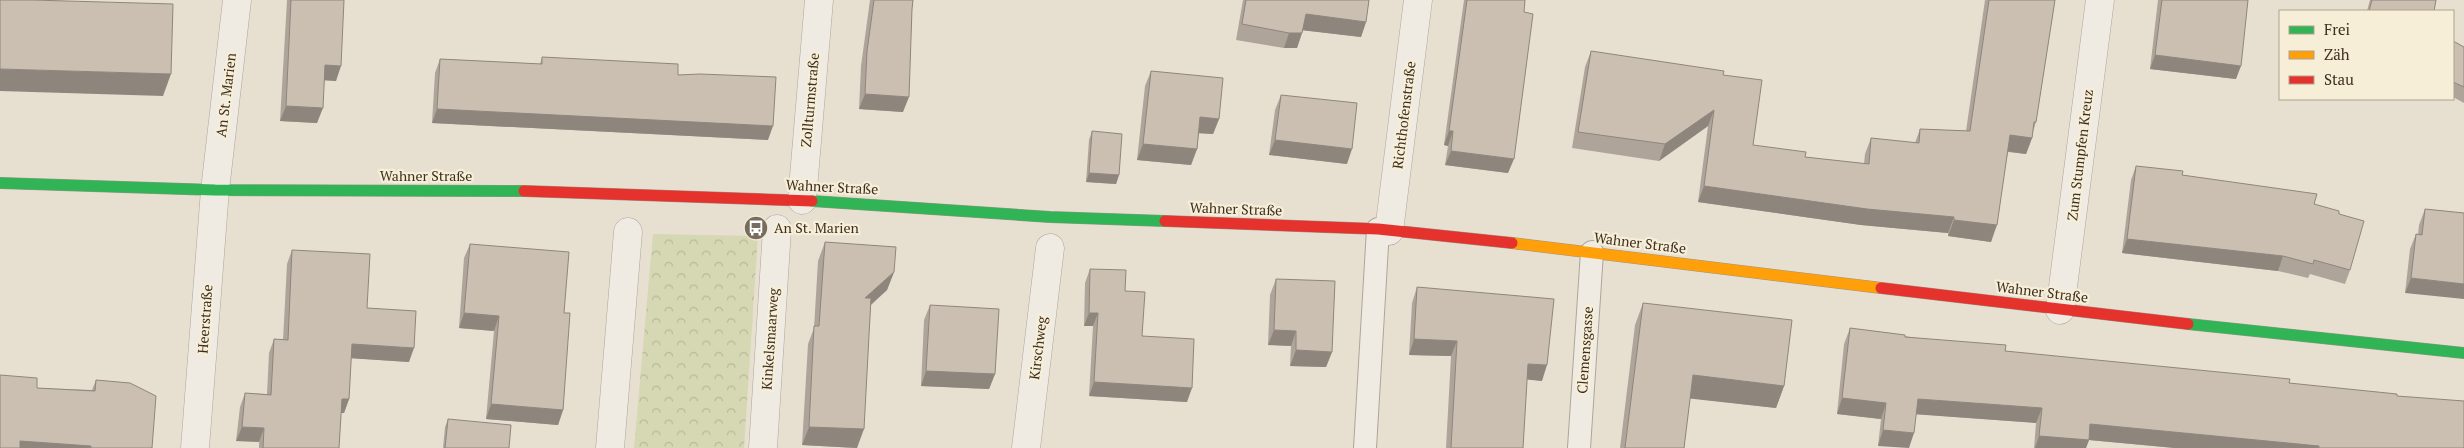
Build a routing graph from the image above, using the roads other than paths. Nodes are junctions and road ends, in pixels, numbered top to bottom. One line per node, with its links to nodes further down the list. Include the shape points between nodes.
1 (237, 0): 6 (street, An St. Marien)
2 (819, 0): 7 (street, Zollturmstraße)
3 (1418, 0): 9 (street, Richthofenstraße)
4 (2100, 0): 13 (street, Zum Stumpfen Kreuz)
5 (0, 183): 6 (street, Wahner Straße)
6 (215, 190): 7 (street, Wahner Straße, via 525,191); 15 (street, Heerstraße)
7 (802, 200): 9 (street, Wahner Straße, via 1050,217)
8 (777, 229): 17 (street, Kinkelsmaarweg)
9 (1384, 230): 12 (street, Wahner Straße); 19 (lane)
10 (628, 232): 16 (street)
11 (1050, 248): 18 (street, Kirschweg)
12 (1592, 252): 13 (street, Wahner Straße); 20 (lane, Clemensgasse)
13 (2060, 310): 14 (street, Wahner Straße)
14 (2464, 353)
15 (196, 448)
16 (610, 448)
17 (763, 448)
18 (1026, 448)
19 (1366, 448)
20 (1578, 448)

